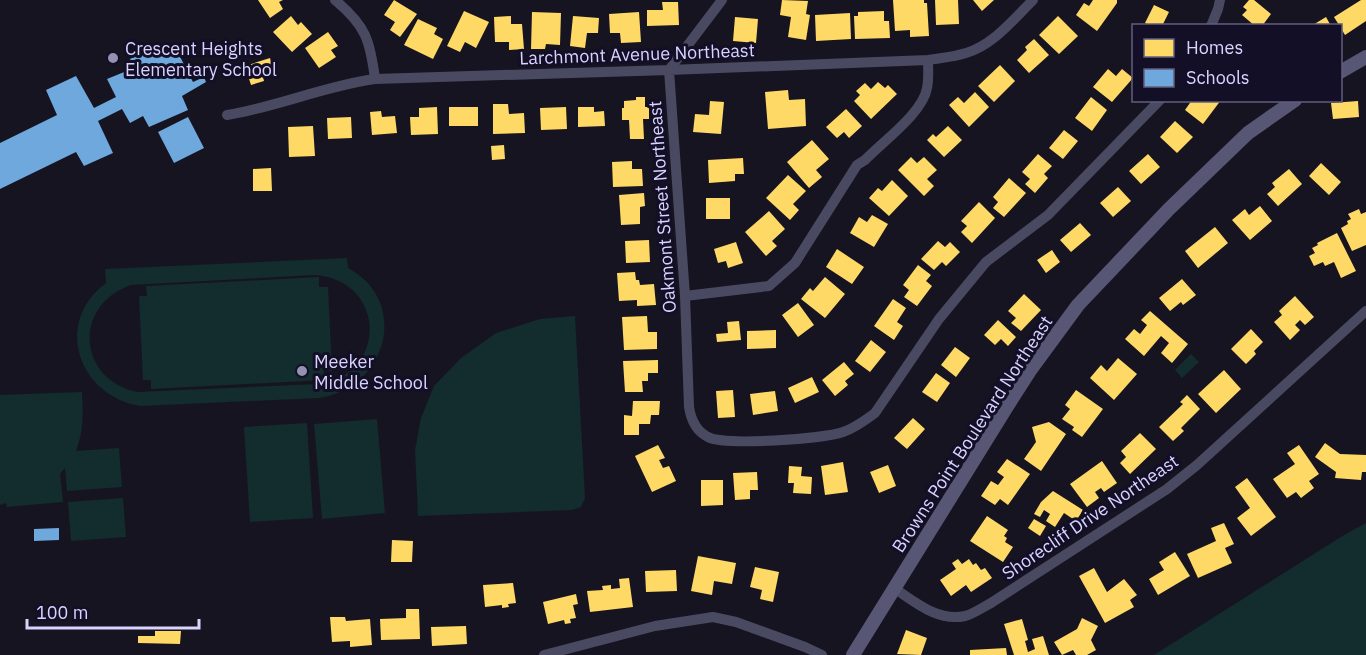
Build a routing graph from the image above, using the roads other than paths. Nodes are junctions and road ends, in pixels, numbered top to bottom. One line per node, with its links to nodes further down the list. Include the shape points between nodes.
1 (335, 0): 10 (street, via 365,33)
2 (722, 0): 8 (street)
3 (1033, 0): 7 (street, Larchmont Avenue Northeast, via 981,47 957,56)
4 (1220, 0): 5 (street)
5 (1212, 24)
6 (1366, 57): 9 (street)
7 (928, 60): 8 (street, Larchmont Avenue Northeast); 14 (street, via 927,90 919,105 857,165 786,273 769,286)
8 (669, 70): 10 (street, Larchmont Avenue Northeast); 14 (street, Oakmont Street Northeast)
9 (1342, 71)
10 (375, 79): 13 (street, Larchmont Avenue Northeast)
11 (1158, 102): 14 (street, Oakmont Street Northeast, via 1048,215 986,262 939,319 875,413 860,425 795,440 718,441 704,435 697,429 689,407)
12 (1292, 102): 16 (street, Browns Point Boulevard Northeast, via 1257,126 1205,172 1078,305 1019,388)
13 (227, 115)
14 (685, 296)
15 (1366, 310): 16 (street, Shorecliff Drive Northeast, via 1167,489 991,603 968,615 949,616 933,613)
16 (894, 588): 19 (street, Browns Point Boulevard Northeast)
17 (544, 655): 18 (street, via 673,622 713,617)
18 (822, 655)
19 (853, 655)

